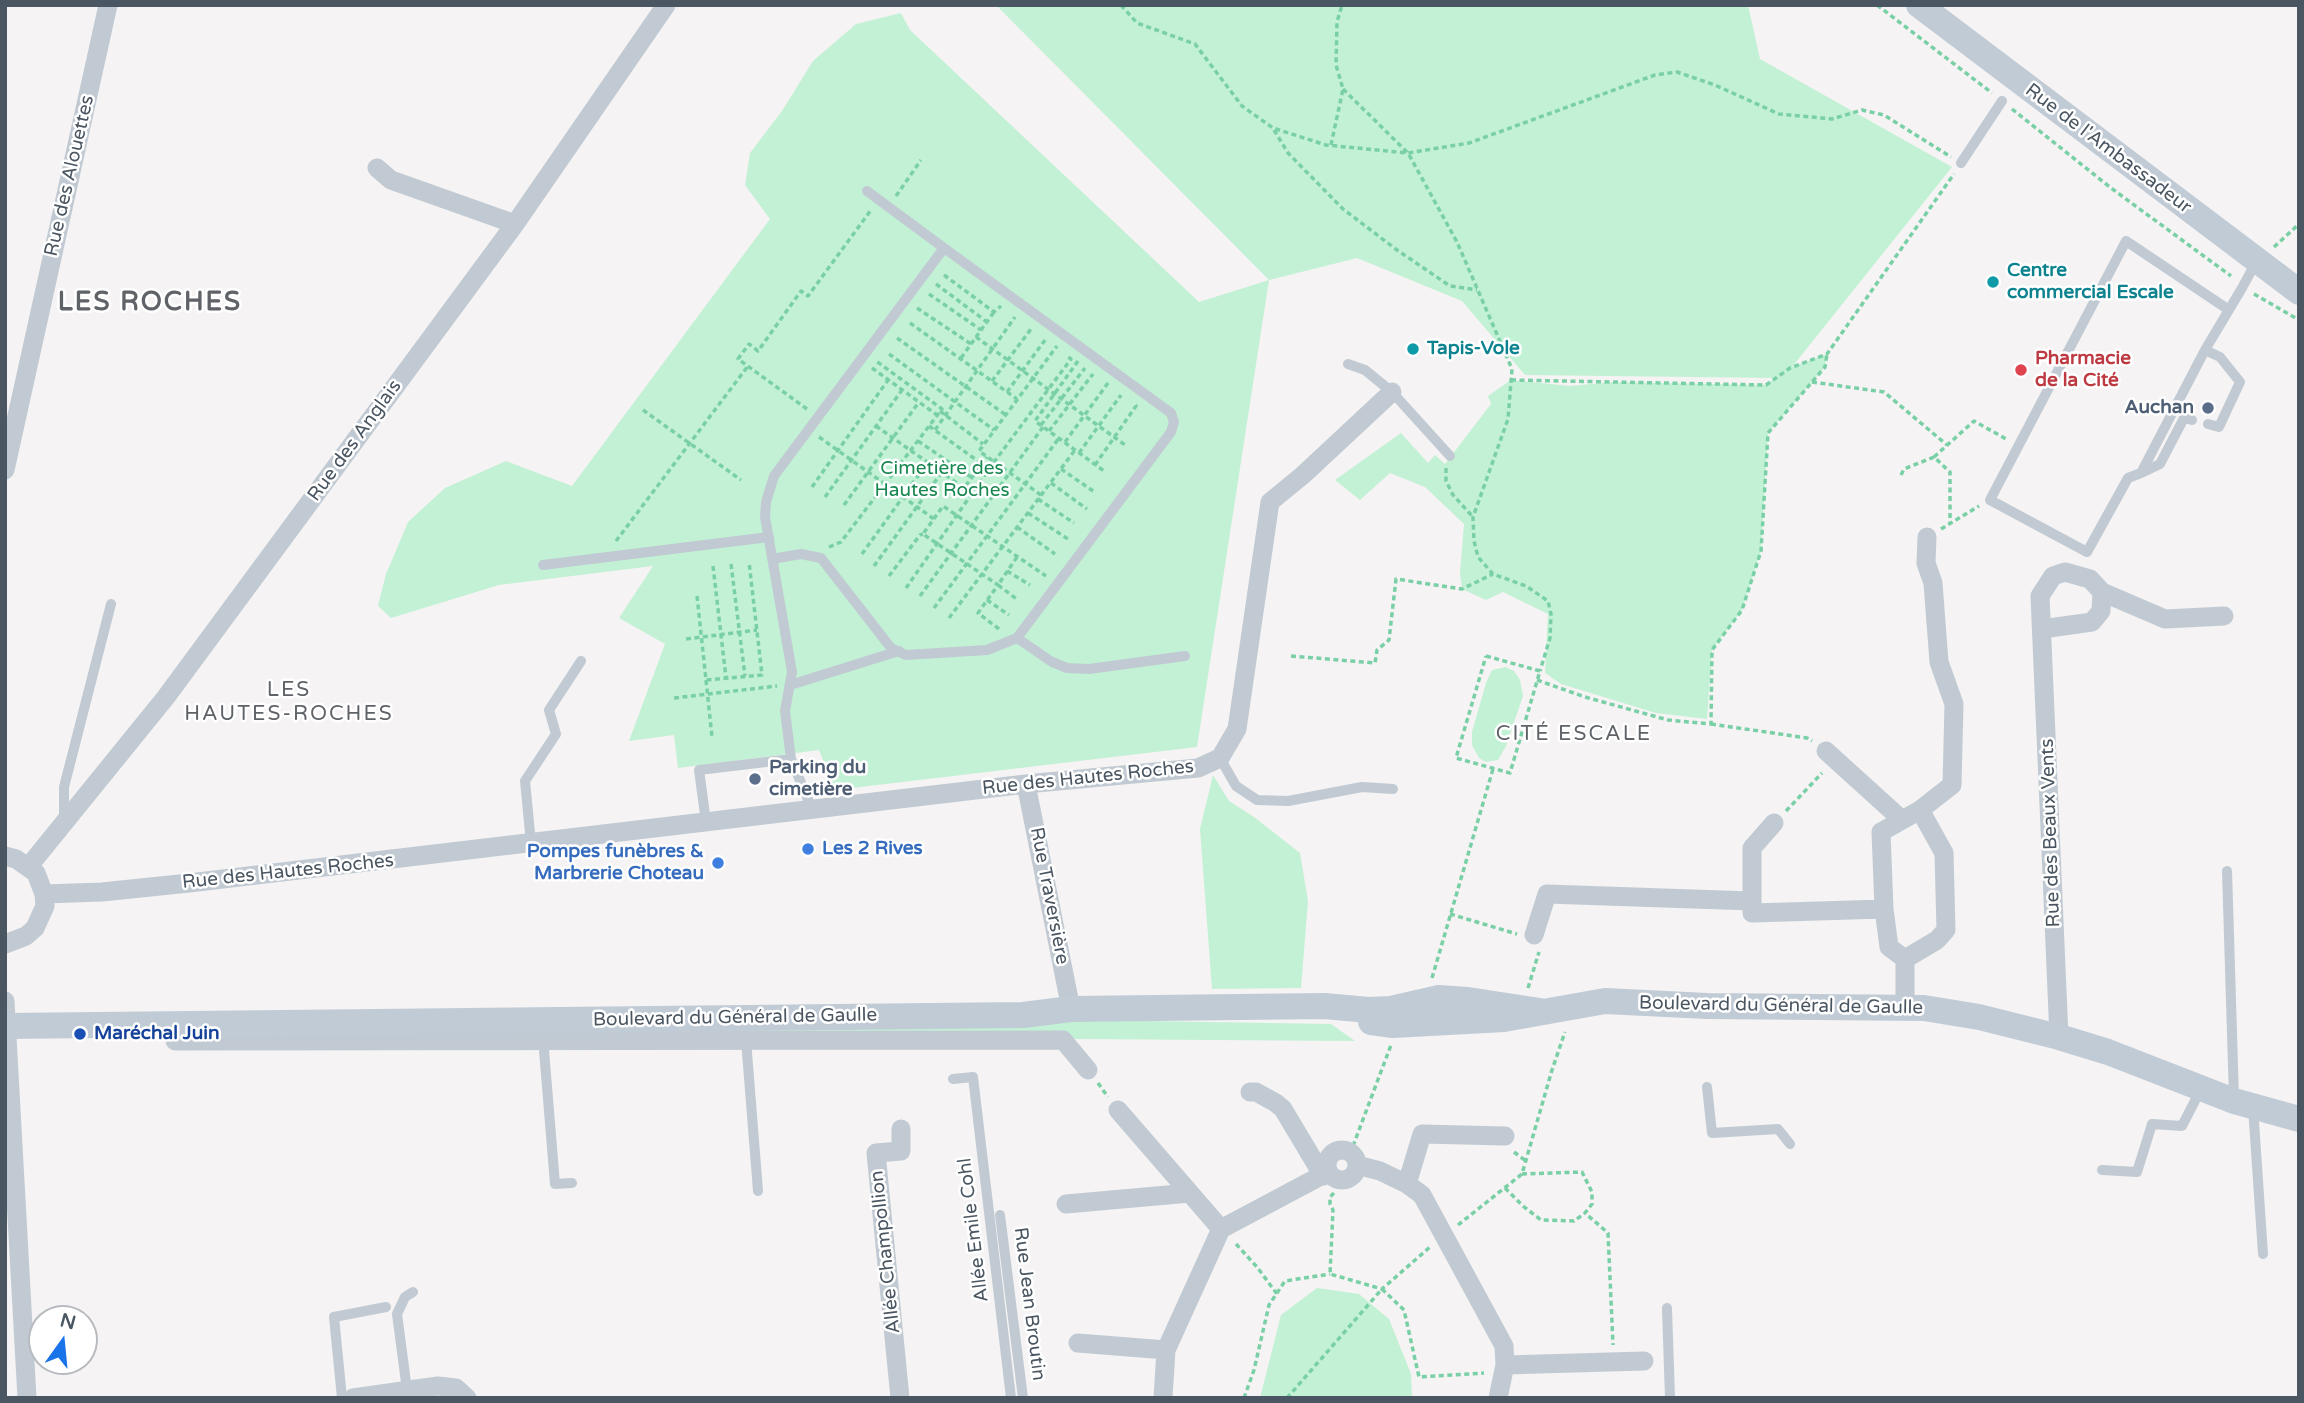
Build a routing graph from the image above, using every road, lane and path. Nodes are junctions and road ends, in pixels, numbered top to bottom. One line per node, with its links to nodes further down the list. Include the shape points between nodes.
1 (108, 5): 114 (street, Rue des Alouettes)
2 (666, 5): 18 (street, Rue des Anglais)
3 (1121, 5): 9 (path, via 1137,23 1195,44 1242,107)
4 (1342, 5): 7 (path, via 1336,65)
5 (1877, 5): 8 (path)
6 (1919, 5): 21 (street, Rue de l'Ambassadeur)
7 (1343, 89): 10 (path); 11 (path)
8 (2002, 101): 13 (lane); 24 (path)
9 (1273, 128): 10 (path); 25 (path, via 1288,153 1343,209 1450,286)
10 (1331, 145): 11 (path)
11 (1408, 153): 13 (path, via 1469,143 1655,75 1677,72 1779,114 1832,119 1862,110 1884,115); 25 (path)
12 (921, 160): 17 (path)
13 (1961, 163): 48 (path)
14 (377, 168): 18 (street, via 391,180)
15 (867, 191): 16 (lane)
16 (879, 200): 17 (lane); 52 (path, via 808,296 801,291 758,351 749,344 738,359)
17 (889, 207): 20 (lane)
18 (515, 224): 212 (street, Rue des Anglais, via 166,697)
19 (2299, 224): 21 (path)
20 (944, 248): 37 (lane); 46 (lane)
21 (2256, 262): 24 (lane); 26 (street, Rue de l'Ambassadeur)
22 (944, 275): 30 (path)
23 (936, 284): 33 (path)
24 (2243, 285): 29 (lane); 32 (path)
25 (1478, 290): 60 (path, via 1512,369)
26 (2299, 292)
27 (929, 294): 36 (path)
28 (918, 308): 41 (path)
29 (2229, 310): 44 (lane); 101 (lane, via 2126,242)
30 (995, 312): 31 (path, via 1000,306); 33 (path)
31 (1015, 317): 35 (path); 43 (path)
32 (2299, 320)
33 (987, 322): 36 (path)
34 (910, 323): 49 (path)
35 (1031, 329): 40 (path); 50 (path)
36 (981, 330): 38 (path)
37 (1064, 336): 42 (path); 45 (lane)
38 (976, 337): 41 (path); 43 (path)
39 (897, 338): 64 (path)
40 (1044, 340): 42 (path); 55 (path)
41 (971, 344): 49 (path)
42 (1055, 348): 58 (path); 65 (path, via 1071,359)
43 (993, 349): 50 (path); 54 (path)
44 (2205, 350): 83 (lane, via 2220,357 2241,382 2219,427); 119 (lane)
45 (1086, 351): 56 (lane); 69 (path)
46 (866, 354): 77 (path, via 942,409); 81 (lane)
47 (889, 354): 74 (path)
48 (1827, 354): 60 (path, via 1790,368 1766,385); 62 (path, via 1825,368)
49 (960, 359): 54 (path)
50 (1007, 360): 55 (path); 61 (path)
51 (1348, 364): 68 (lane, via 1366,370)
52 (748, 366): 81 (path); 96 (path)
53 (871, 367): 59 (path)
54 (977, 370): 61 (path); 64 (path)
55 (1023, 370): 58 (path); 67 (path)
56 (1115, 372): 63 (path); 167 (lane, via 1171,413 1174,422)
57 (1093, 374): 63 (path); 72 (path, via 1084,367); 75 (path)
58 (1033, 378): 65 (path); 71 (path)
59 (888, 380): 66 (path); 103 (path)
60 (1511, 380): 137 (path, via 1508,419)
61 (992, 381): 67 (path)
62 (1812, 382): 100 (path, via 1884,392); 201 (path, via 1768,433 1761,551 1742,610 1712,650)
63 (1107, 384): 70 (path); 80 (path)
64 (966, 387): 74 (path); 79 (path)
65 (1048, 389): 69 (path); 110 (path)
66 (902, 390): 73 (path); 84 (path)
67 (1007, 392): 71 (path)
68 (1392, 392): 105 (lane); 204 (street, Rue des Hautes Roches, via 1270,502 1237,729)
69 (1055, 394): 72 (path); 86 (path, via 1035,421)
70 (1121, 395): 87 (path); 93 (path, via 1136,406)
71 (1017, 399): 79 (path)
72 (1061, 399): 75 (path); 86 (path)
73 (919, 402): 77 (path); 92 (path)
74 (955, 402): 78 (path); 90 (path)
75 (1069, 405): 80 (path); 91 (path)
76 (643, 410): 96 (path)
77 (939, 413): 78 (path); 85 (path)
78 (946, 415): 89 (path); 98 (path)
79 (1006, 415): 90 (path)
80 (1084, 415): 87 (path); 97 (path)
81 (818, 417): 88 (lane)
82 (2192, 420): 119 (lane, via 2184,418 2160,464)
83 (2208, 424)
84 (876, 426): 92 (path); 108 (path)
85 (929, 426): 89 (path); 95 (path)
86 (1042, 426): 91 (path); 118 (path)
87 (1099, 426): 93 (path); 104 (path)
88 (809, 430): 103 (path); 144 (lane, via 774,476 766,502)
89 (935, 430): 111 (path)
90 (994, 430): 98 (path)
91 (1049, 431): 94 (path)
92 (893, 437): 102 (path); 116 (path)
93 (1114, 437): 99 (path); 112 (path)
94 (1059, 438): 97 (path); 125 (path)
95 (918, 441): 102 (path); 121 (path)
96 (691, 442): 122 (path); 154 (path, via 616,542)
97 (1065, 443): 104 (path)
98 (984, 444): 106 (path, via 979,451)
99 (1125, 445)
100 (1947, 445): 101 (path, via 1973,421); 107 (path)
101 (2019, 446): 131 (lane)
102 (911, 450): 109 (path); 124 (path)
103 (838, 451): 108 (path); 126 (path)
104 (1077, 452): 112 (path); 113 (path)
105 (1450, 456): 137 (path, via 1446,481)
106 (986, 457): 110 (path); 111 (path)
107 (1934, 457): 120 (path, via 1904,469); 140 (path, via 1950,472)
108 (851, 460): 116 (path); 128 (path)
109 (928, 462): 117 (path); 129 (path)
110 (994, 462): 118 (path); 136 (path)
111 (982, 464): 121 (path)
112 (1095, 464): 115 (path)
113 (1061, 469): 123 (path); 127 (path)
114 (5, 470)
115 (1104, 471)
116 (868, 472): 124 (path); 132 (path)
117 (942, 472): 121 (path, via 964,488); 133 (path)
118 (1009, 473): 125 (path); 141 (path)
119 (2141, 473): 131 (lane, via 2128,478 2087,552)
120 (1901, 475)
121 (971, 477)
122 (741, 480)
123 (1051, 483): 130 (path); 134 (path)
124 (885, 484): 129 (path); 151 (path, via 841,542)
125 (1025, 484): 130 (path); 145 (path)
126 (812, 487)
127 (1096, 493)
128 (825, 496)
129 (903, 497): 133 (path); 152 (path)
130 (1040, 497): 135 (path); 139 (path)
131 (1990, 500): 140 (path)
132 (844, 505)
133 (917, 508): 138 (path); 162 (path)
134 (1087, 509)
135 (1028, 513): 142 (path); 147 (path)
136 (957, 516): 138 (path, via 943,506); 141 (path); 148 (path)
137 (1473, 517): 165 (path, via 1478,557)
138 (934, 519): 143 (path)
139 (1074, 523)
140 (1950, 523): 146 (path)
141 (970, 526): 145 (path); 150 (path)
142 (1017, 527): 149 (path); 153 (path)
143 (923, 534): 148 (path); 166 (path)
144 (769, 537): 154 (lane); 156 (lane)
145 (987, 537): 149 (path); 159 (path)
146 (1927, 537): 210 (street, via 1939,662 1954,704 1952,785)
147 (1068, 539)
148 (937, 544): 150 (path); 170 (path)
149 (1002, 547): 155 (path); 164 (path)
150 (951, 552): 159 (path); 173 (path)
151 (801, 554): 156 (lane); 189 (lane, via 821,558 891,648)
152 (862, 554)
153 (1055, 554)
154 (614, 556): 160 (lane)
155 (1017, 558): 163 (path); 167 (path)
156 (772, 559): 198 (lane, via 792,672)
157 (749, 562): 183 (path)
158 (731, 564): 184 (path)
159 (967, 564): 164 (path); 177 (path)
160 (543, 565)
161 (713, 566): 185 (path)
162 (874, 566)
163 (1007, 571): 168 (path); 169 (path)
164 (982, 574): 168 (path); 180 (path)
165 (1493, 574): 191 (path, via 1462,589 1396,579 1388,640 1377,650 1375,663); 193 (path, via 1526,586 1548,601 1550,638)
166 (889, 576)
167 (1057, 584): 187 (lane)
168 (998, 585): 174 (path); 175 (path)
169 (1030, 586)
170 (906, 588)
171 (2102, 592): 179 (street, Rue des Beaux Vents, via 2165,619); 182 (street, via 2101,611 2092,622); 182 (street, Rue des Beaux Vents, via 2090,579 2065,572 2053,576 2040,596)
172 (697, 596): 186 (path)
173 (920, 596)
174 (987, 600): 178 (path); 181 (path, via 978,613)
175 (1018, 600)
176 (111, 604): 212 (lane, via 64,787)
177 (934, 608)
178 (1009, 615)
179 (2224, 616)
180 (949, 618)
181 (999, 629)
182 (2042, 629): 234 (street, Rue des Beaux Vents)
183 (757, 630): 184 (path); 194 (path, via 762,675)
184 (740, 632): 185 (path); 194 (path)
185 (721, 634): 186 (path); 195 (path)
186 (701, 637): 188 (path); 196 (path)
187 (1017, 638): 189 (lane, via 987,650 906,655); 190 (lane, via 1067,668)
188 (686, 639)
189 (899, 651): 198 (lane)
190 (1185, 656)
191 (1291, 656)
192 (581, 661): 215 (lane, via 549,710 556,734 525,781)
193 (1540, 671): 197 (path); 206 (path, via 1486,656 1457,758)
194 (746, 677): 195 (path)
195 (726, 678): 196 (path)
196 (706, 680): 199 (path)
197 (1537, 680): 201 (path, via 1668,720); 206 (path, via 1510,774)
198 (790, 685): 199 (path); 205 (lane, via 785,711)
199 (708, 694): 200 (path); 202 (path)
200 (674, 698)
201 (1711, 724): 203 (path, via 1807,738)
202 (712, 737)
203 (1831, 755): 211 (street); 214 (path)
204 (1220, 758): 207 (street, Rue des Hautes Roches, via 1198,768); 208 (lane, via 1236,786 1256,800 1288,801 1362,787)
205 (791, 760): 209 (lane); 213 (lane, via 699,770)
206 (1493, 769): 222 (path)
207 (1026, 784): 209 (street, Rue des Hautes Roches); 230 (street, Rue Traversière)
208 (1393, 789)
209 (812, 809): 213 (street, Rue des Hautes Roches)
210 (1920, 810): 211 (street); 225 (street, via 1944,853 1947,930)
211 (1901, 819): 221 (street, via 1881,832)
212 (64, 821): 217 (street, Rue des Anglais)
213 (706, 822): 215 (street, Rue des Hautes Roches)
214 (1774, 823): 220 (street, via 1752,848)
215 (531, 844): 219 (street, Rue des Hautes Roches, via 152,887)
216 (5, 856): 217 (street)
217 (29, 866): 219 (street)
218 (2227, 871): 243 (lane)
219 (44, 894): 224 (street, via 35,928)
220 (1752, 901): 221 (street, via 1752,913); 223 (street, via 1547,894)
221 (1884, 909): 225 (street, via 1889,947)
222 (1450, 914): 223 (path, via 1519,935); 226 (path)
223 (1534, 934): 227 (path, via 1539,951)
224 (5, 944)
225 (1905, 959): 228 (street)
226 (1425, 1000): 227 (street, Boulevard du Général de Gaulle); 229 (street, Boulevard du Général de Gaulle, via 1380,1009)
227 (1533, 1005): 228 (street, Boulevard du Général de Gaulle, via 1605,1001); 229 (street, Boulevard du Général de Gaulle, via 1504,1018 1393,1025)
228 (1905, 1006): 234 (street, Boulevard du Général de Gaulle, via 1979,1017)
229 (1297, 1007): 230 (street, Boulevard du Général de Gaulle)
230 (1071, 1009): 232 (street, Boulevard du Général de Gaulle, via 1023,1015)
231 (6, 1018): 233 (street, Boulevard du Général de Gaulle, via 367,1031); 276 (street)
232 (659, 1029): 233 (street, Boulevard du Général de Gaulle); 235 (street, Boulevard du Général de Gaulle)
233 (542, 1030): 253 (lane, via 555,1184)
234 (2059, 1037): 241 (street, Boulevard du Général de Gaulle)
235 (746, 1040): 238 (street, Boulevard du Général de Gaulle, via 1063,1040); 256 (lane)
236 (1392, 1043): 249 (path)
237 (1558, 1053): 251 (path)
238 (1088, 1070): 244 (path)
239 (953, 1079): 281 (lane, Allée Emile Cohl, via 973,1077)
240 (1707, 1087): 248 (lane, via 1712,1133 1778,1129)
241 (2201, 1087): 243 (street, Boulevard du Général de Gaulle); 250 (lane, via 2182,1126 2152,1124 2137,1172)
242 (1250, 1092): 252 (street, via 1283,1109)
243 (2243, 1104): 245 (street, Boulevard du Général de Gaulle); 263 (lane)
244 (1118, 1110): 257 (street)
245 (2299, 1119)
246 (901, 1129): 280 (street, Allée Champollion, via 901,1151 876,1153)
247 (1505, 1136): 254 (street, via 1422,1134)
248 (1790, 1144)
249 (1353, 1159): 252 (street, via 1351,1177); 252 (street, via 1340,1151 1331,1154 1327,1163); 254 (street)
250 (2102, 1170)
251 (1522, 1174): 255 (path); 259 (path, via 1582,1172 1592,1192 1592,1204)
252 (1332, 1176): 261 (street); 264 (path, via 1336,1192 1330,1197)
253 (572, 1183)
254 (1407, 1184): 262 (street, via 1422,1195)
255 (1505, 1188): 259 (path, via 1541,1220 1574,1221); 262 (path)
256 (758, 1191)
257 (1190, 1193): 258 (street); 261 (street)
258 (1066, 1204)
259 (1585, 1213): 273 (path, via 1608,1233)
260 (1000, 1215): 282 (lane, Rue Jean Broutin)
261 (1222, 1230): 267 (path); 271 (street)
262 (1444, 1236): 265 (path); 274 (street, via 1504,1346)
263 (2263, 1254)
264 (1330, 1274): 265 (path); 267 (path, via 1285,1281)
265 (1382, 1289): 274 (path, via 1404,1310 1419,1377); 285 (path)
266 (414, 1292): 275 (lane, via 405,1297 397,1314)
267 (1277, 1294): 284 (path, via 1269,1305)
268 (386, 1307): 277 (lane, via 334,1317)
269 (1667, 1308): 287 (lane)
270 (1078, 1343): 271 (street)
271 (1166, 1350): 283 (street)
272 (1644, 1361): 273 (street)
273 (1614, 1362): 274 (street)
274 (1505, 1369): 286 (street)
275 (407, 1390): 278 (street); 279 (street, via 456,1388)
276 (27, 1398)
277 (342, 1398)
278 (353, 1398)
279 (467, 1398)
280 (900, 1398)
281 (1011, 1398)
282 (1023, 1398)
283 (1163, 1398)
284 (1244, 1398)
285 (1287, 1398)
286 (1498, 1398)
287 (1670, 1398)

